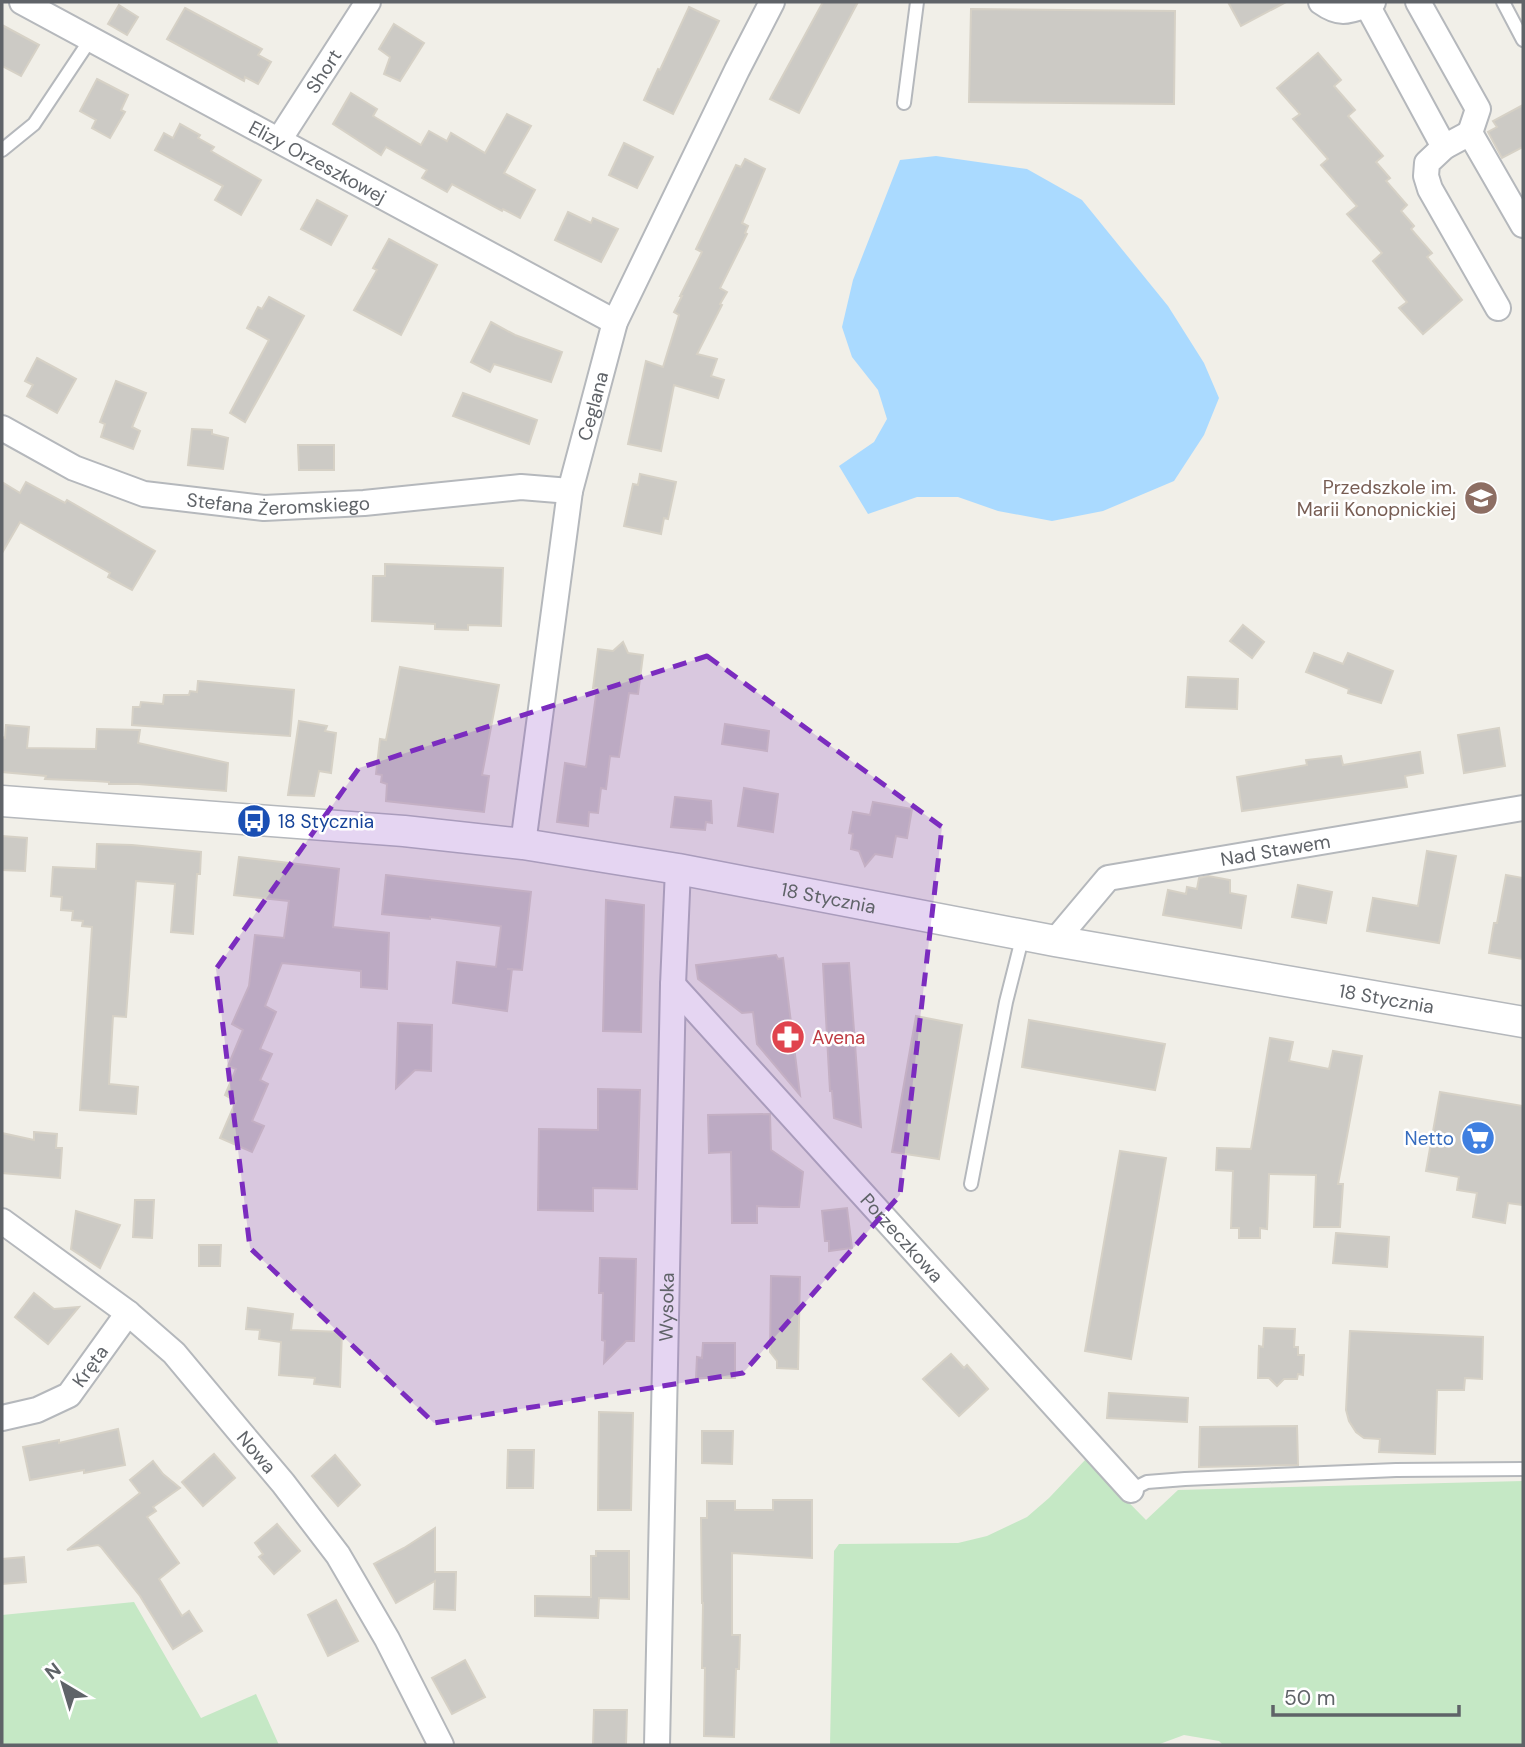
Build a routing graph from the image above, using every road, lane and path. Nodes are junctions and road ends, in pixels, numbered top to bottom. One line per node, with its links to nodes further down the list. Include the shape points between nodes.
1 (22, 2): 9 (street, Elizy Orzeszkowej)
2 (368, 2): 13 (street, Short)
3 (772, 2): 18 (street, Ceglana)
4 (917, 2): 11 (lane)
5 (1321, 2): 8 (street, via 1332,10 1349,11)
6 (1418, 2): 12 (street, via 1478,109)
7 (1503, 2): 10 (lane)
8 (1370, 4): 14 (street)
9 (90, 40): 13 (street, Elizy Orzeszkowej); 15 (lane, via 34,124)
10 (1523, 40)
11 (905, 103)
12 (1470, 133): 14 (street); 16 (street)
13 (279, 140): 18 (street, Elizy Orzeszkowej)
14 (1444, 147): 17 (street, via 1427,163 1430,189)
15 (2, 150)
16 (1523, 225)
17 (1498, 308)
18 (615, 322): 20 (street, Ceglana)
19 (2, 428): 20 (street, Stefana Żeromskiego, via 74,468 144,494 264,508 521,487)
20 (570, 491): 23 (street, Ceglana)
21 (2, 801): 23 (street, 18 Stycznia)
22 (1523, 808): 26 (street, Nad Stawem, via 1108,877)
23 (523, 844): 24 (street, 18 Stycznia)
24 (678, 869): 25 (street, 18 Stycznia); 27 (street, Wysoka)
25 (1023, 935): 26 (street, 18 Stycznia); 29 (lane)
26 (1055, 941): 28 (street, 18 Stycznia)
27 (673, 985): 34 (street, Porzeczkowa); 36 (street, Wysoka)
28 (1523, 1022)
29 (971, 1184)
30 (2, 1221): 31 (street, Nowa)
31 (128, 1313): 32 (street, Kręta, via 69,1395 37,1410); 35 (street, Nowa, via 174,1353 338,1555)
32 (2, 1418)
33 (1523, 1469): 34 (lane, via 1185,1479 1146,1482)
34 (1131, 1490)
35 (441, 1745)
36 (657, 1745)

